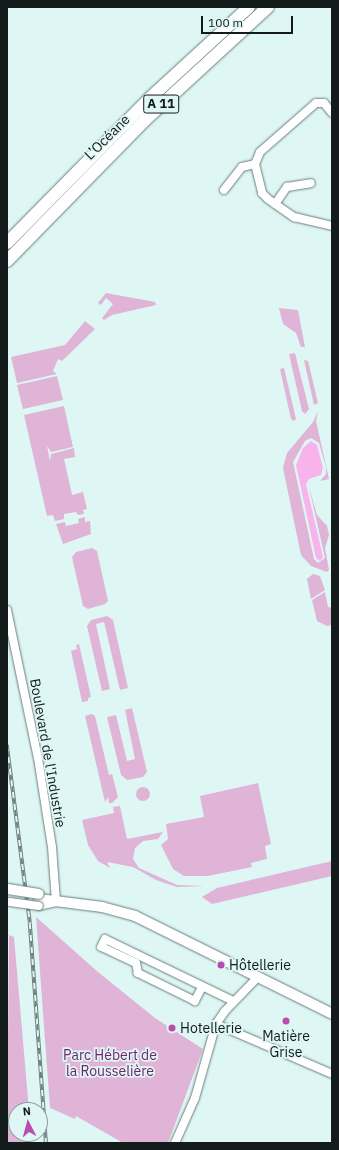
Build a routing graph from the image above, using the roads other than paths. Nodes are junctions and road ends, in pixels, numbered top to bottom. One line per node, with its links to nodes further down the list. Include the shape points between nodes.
1 (249, 7): 9 (highway, L’Océane / A 11, via 150,98)
2 (268, 7): 10 (highway, L’Océane / A 11, via 162,103)
3 (332, 112): 4 (street, via 324,103 316,103 260,152)
4 (255, 164): 6 (street, via 242,167); 7 (street, via 262,193)
5 (311, 183): 7 (street, via 287,187)
6 (224, 190)
7 (275, 204): 8 (street, via 299,219)
8 (332, 226)
9 (7, 243)
10 (7, 261)
11 (7, 610): 13 (street, Boulevard de l'Industrie, via 47,809)
12 (8, 895): 13 (main road, bridge, via 39,900)
13 (56, 899): 14 (main road, via 135,916)
14 (258, 977): 16 (street); 17 (main road)
15 (202, 986): 15 (street, via 195,1001 138,973 136,963 101,946 105,939); 16 (street)
16 (233, 1001): 18 (street)
17 (332, 1014)
18 (216, 1024): 19 (street); 20 (street, via 196,1098)
19 (332, 1074)
20 (176, 1143)

